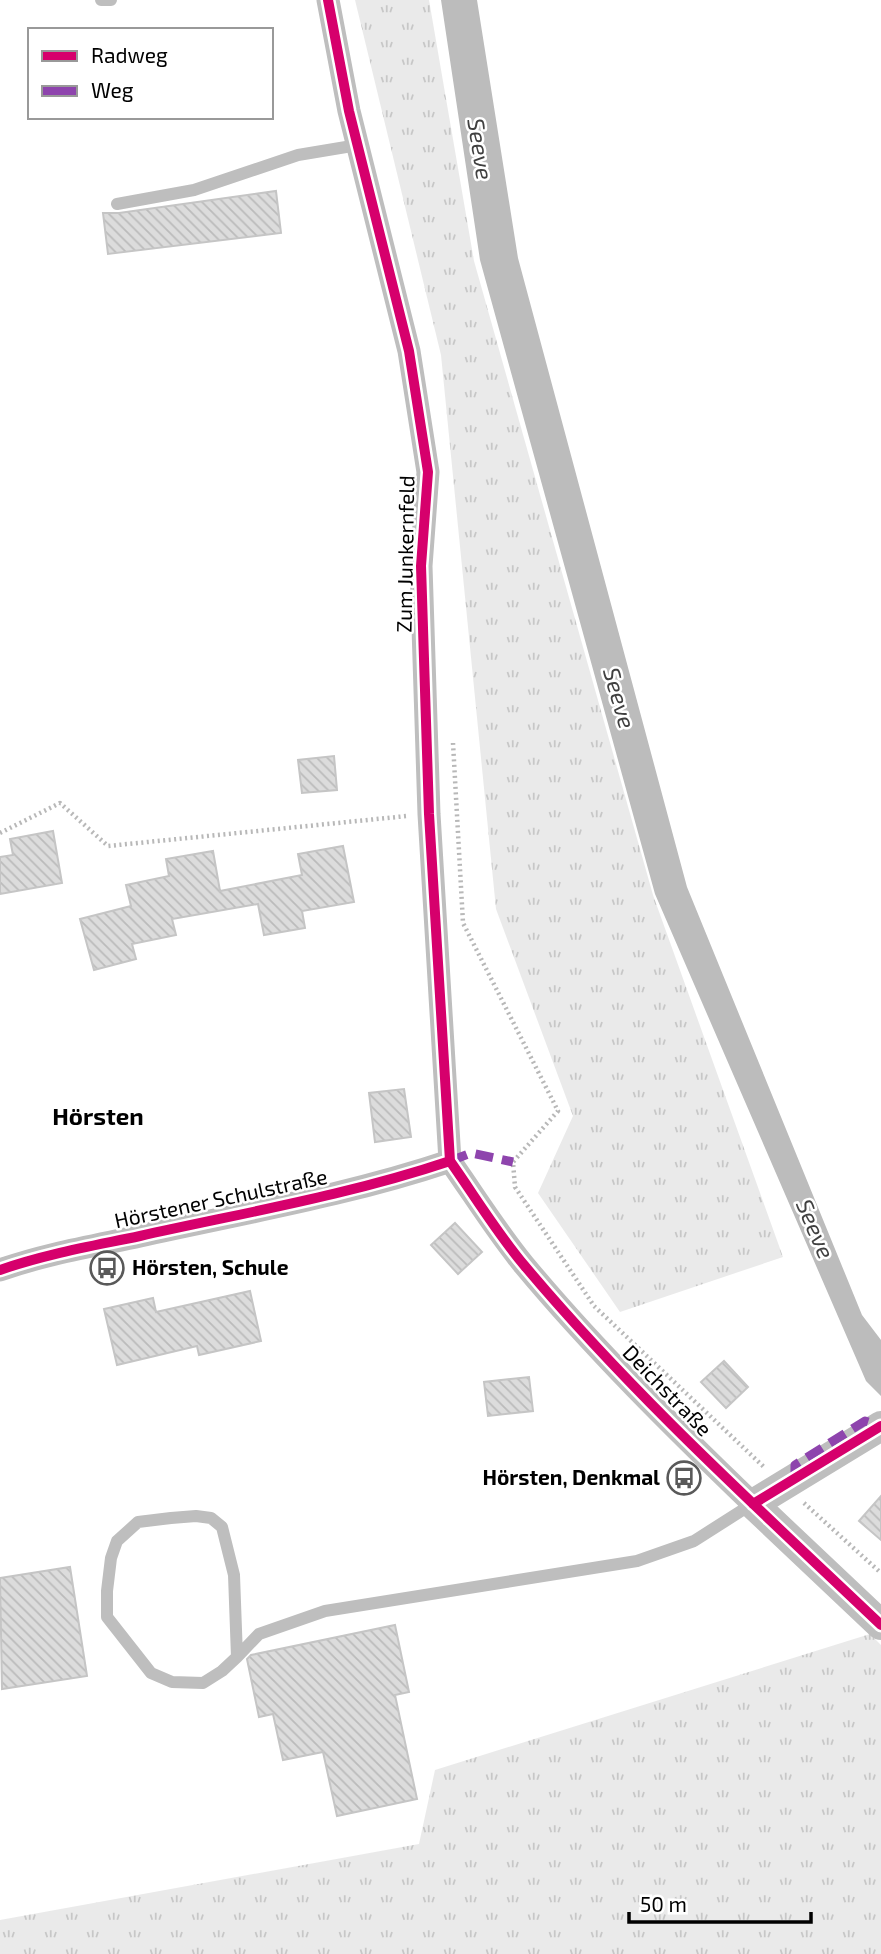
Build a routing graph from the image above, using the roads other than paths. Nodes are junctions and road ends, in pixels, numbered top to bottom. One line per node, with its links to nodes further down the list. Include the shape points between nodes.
1 (101, 0): 2 (lane)
2 (111, 0)
3 (328, 0): 4 (street, Zum Junkernfeld)
4 (358, 145): 5 (lane, via 298,155 194,190); 6 (street, Zum Junkernfeld, via 409,351 428,472 421,566 429,814)
5 (117, 204)
6 (450, 1161): 7 (street, Hörstener Schulstraße, via 387,1182); 9 (street, Deichstraße, via 523,1264)
7 (0, 1270)
8 (881, 1426): 9 (street, via 781,1474)
9 (752, 1504): 10 (street, Deichstraße); 11 (lane, via 694,1541 637,1561 325,1611 259,1634)
10 (881, 1625)
11 (237, 1657): 11 (lane, via 203,1683 172,1682 151,1673 107,1617 111,1558 117,1541 138,1522 196,1516 211,1518 222,1527 233,1575)

